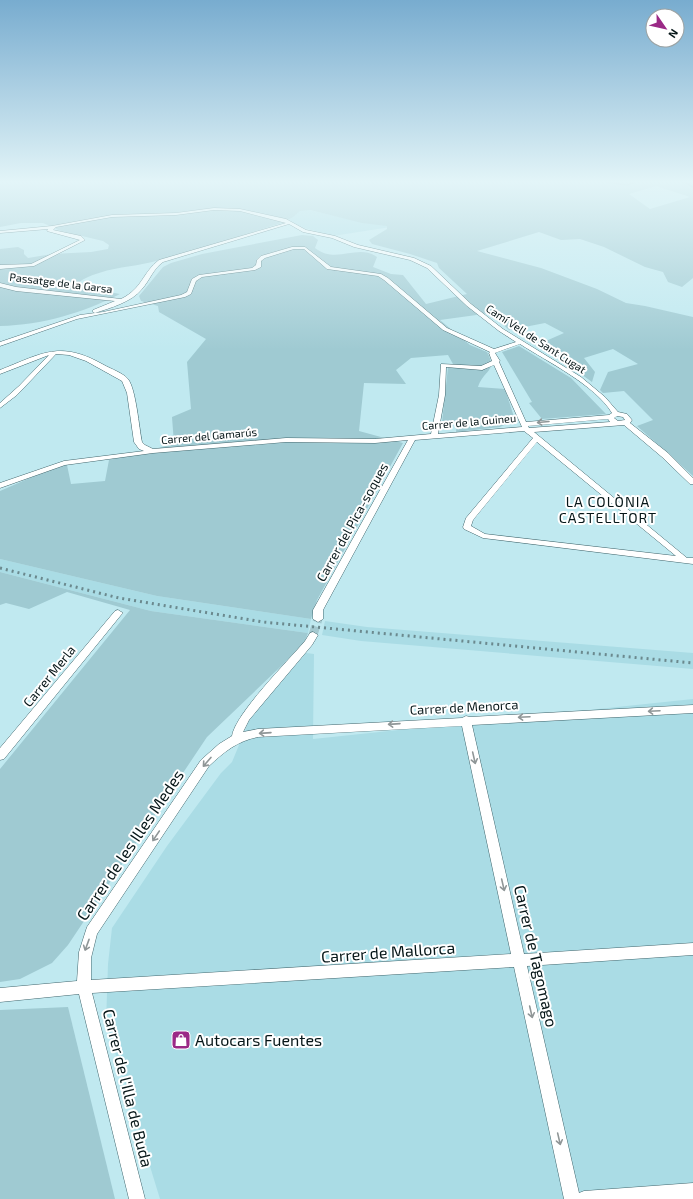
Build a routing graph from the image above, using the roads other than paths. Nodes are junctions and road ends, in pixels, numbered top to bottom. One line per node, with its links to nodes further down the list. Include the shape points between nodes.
1 (80, 238): 4 (street, via 83,240 32,265)
2 (238, 238): 6 (street, via 160,261 154,265 139,289)
3 (335, 238): 8 (street, Camí Vell de Sant Cugat, via 426,265 469,305)
4 (0, 267)
5 (0, 285): 6 (street, Passatge de la Garsa)
6 (120, 300): 7 (street)
7 (76, 318): 9 (street); 10 (street, via 183,296 189,293 194,280 201,276 253,269 259,266 263,257 294,248 305,248 329,268 345,272 370,273 386,279 445,329)
8 (521, 342): 10 (street); 15 (street, Camí Vell de Sant Cugat, via 579,378 611,406)
9 (0, 344)
10 (494, 351): 12 (street, via 492,353)
11 (54, 353): 13 (street, Carrer del Gamarús); 14 (street, via 26,380 15,395); 22 (street, Carrer del Gamarús, via 86,358 125,380 130,393 138,442 142,447)
12 (496, 361): 18 (street); 19 (street, via 482,368 443,365 442,395)
13 (0, 372)
14 (0, 406)
15 (613, 416): 16 (street, via 613,421); 17 (street, via 627,417 629,420); 18 (street, Carrer de la Guineu, one-way to 18)
16 (618, 423): 17 (street, Carrer de la Guineu); 18 (street, Carrer de la Guineu)
17 (626, 423): 23 (street)
18 (526, 428): 19 (street, Carrer de la Guineu); 20 (street)
19 (434, 436): 21 (street, Carrer de la Guineu)
20 (537, 437): 25 (street); 25 (street, via 467,527 483,536)
21 (413, 438): 22 (street, Carrer del Gamarús, via 375,441 286,440); 27 (street, Carrer del Pica-soques, via 318,610)
22 (152, 451): 24 (street, via 64,463)
23 (693, 482)
24 (0, 486)
25 (689, 560)
26 (118, 613): 32 (street, Carrer Merla)
27 (318, 619)
28 (313, 635): 31 (street, via 310,642 245,717)
29 (693, 708): 30 (street, Carrer de Menorca, one-way to 30)
30 (466, 720): 31 (street, Carrer de Menorca, one-way to 31, via 258,733); 34 (street, Carrer de Tagomago, one-way to 34)
31 (237, 738): 35 (street, Carrer de les Illes Medes, one-way to 35, via 228,742 205,763 92,931 83,962)
32 (0, 756)
33 (693, 949): 34 (street, Carrer de Mallorca)
34 (519, 960): 35 (street, Carrer de Mallorca); 39 (street, Carrer de Tagomago, one-way to 39)
35 (84, 987): 36 (street, Carrer de Mallorca); 38 (street, Carrer de l'Illa de Buda)
36 (0, 995)
37 (693, 1191): 40 (street)
38 (137, 1199)
39 (572, 1199)
40 (584, 1199)

